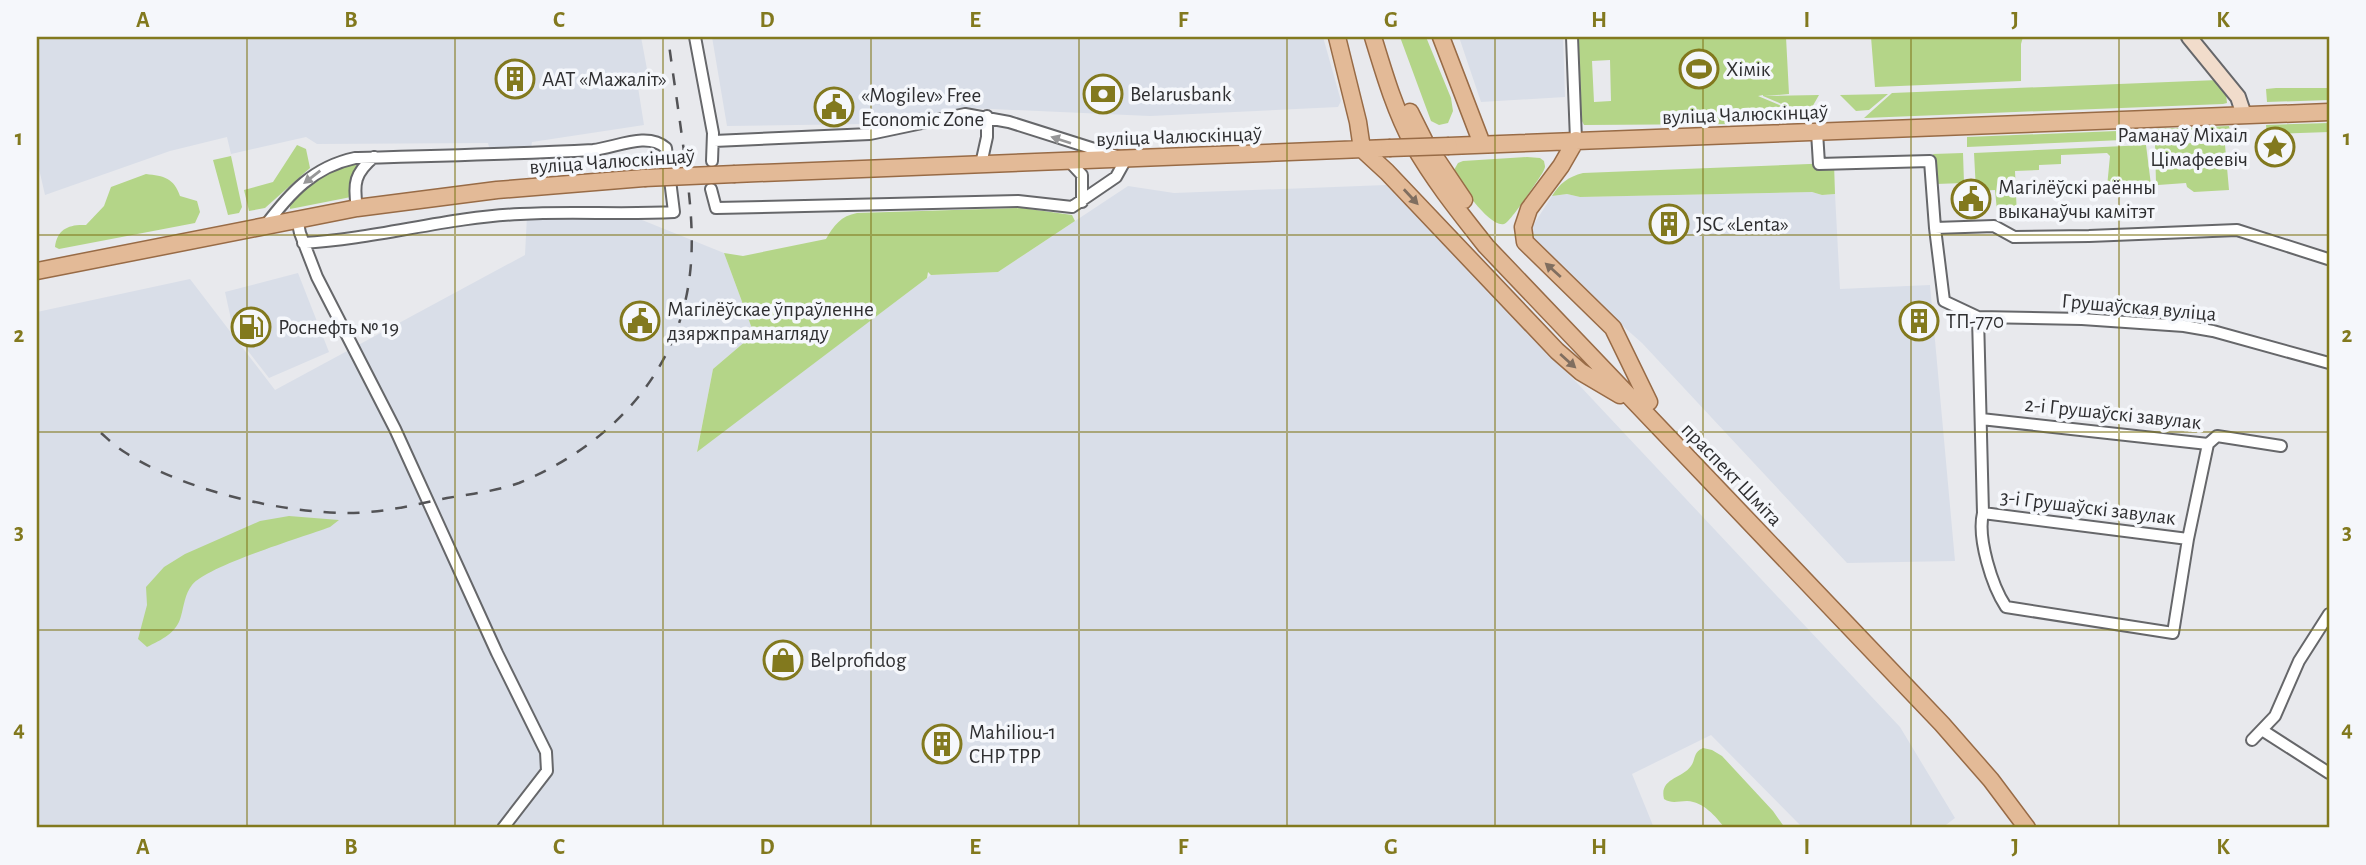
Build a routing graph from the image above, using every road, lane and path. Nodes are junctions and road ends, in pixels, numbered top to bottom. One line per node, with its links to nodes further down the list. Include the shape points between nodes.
1 (695, 37): 13 (street)
2 (1337, 37): 16 (main road)
3 (1373, 37): 14 (main road, via 1386,78)
4 (1384, 37): 14 (main road)
5 (1441, 37): 15 (main road)
6 (1572, 37): 12 (street)
7 (2189, 37): 9 (main road, via 2238,97)
8 (2329, 112): 9 (main road, вуліца Чалюскінцаў)
9 (2244, 115): 11 (main road, вуліца Чалюскінцаў)
10 (987, 116): 13 (street, via 965,114 870,134); 18 (street, one-way to 10); 21 (street)
11 (1817, 132): 12 (main road, вуліца Чалюскінцаў); 27 (street, via 1819,164 1930,160)
12 (1576, 140): 15 (main road, вуліца Чалюскінцаў); 33 (main road, one-way to 12, via 1613,328 1525,242 1523,227 1529,209)
13 (714, 141): 19 (street)
14 (1419, 142): 33 (main road, праспект Шміта, via 1440,187 1486,246)
15 (1482, 144): 16 (main road, вуліца Чалюскінцаў, bridge)
16 (1362, 149): 18 (main road, вуліца Чалюскінцаў); 33 (main road, one-way to 33, via 1557,351 1581,372)
17 (374, 157): 24 (street, via 356,176); 26 (street, one-way to 26, via 335,162 315,173); 28 (street, via 525,154 640,141 660,143 666,148 674,212 520,214)
18 (1126, 159): 20 (main road, вуліца Чалюскінцаў); 23 (street, via 1116,177)
19 (712, 161)
20 (1069, 161): 21 (main road, вуліца Чалюскінцаў); 23 (street, via 1082,175)
21 (981, 164): 24 (main road, вуліца Чалюскінцаў, bridge, via 644,178)
22 (711, 189): 23 (street, via 716,208 996,201 1073,207)
23 (1083, 202)
24 (357, 208): 25 (main road, вуліца Чалюскінцаў)
25 (297, 219): 26 (main road, вуліца Чалюскінцаў); 28 (street)
26 (265, 226): 30 (main road, вуліца Чалюскінцаў)
27 (1935, 228): 29 (street, via 1994,226 2014,237 2237,230); 31 (street, Грушаўская вуліца, via 1944,301)
28 (303, 243): 43 (street, via 546,752 547,771)
29 (2328, 259)
30 (37, 270)
31 (1978, 317): 32 (street, Грушаўская вуліца, via 2184,326); 34 (street)
32 (2329, 363)
33 (1644, 404): 44 (main road, праспект Шміта, via 1942,724); 45 (main road, праспект Шміта, via 1970,743)
34 (1980, 419): 35 (street, 2-і Грушаўскі завулак); 37 (street)
35 (2208, 444): 36 (street, 2-і Грушаўскі завулак, via 2217,436); 38 (street)
36 (2281, 446)
37 (1983, 513): 38 (street, 3-і Грушаўскі завулак); 38 (street, via 1980,527 1997,592 2006,607 2173,633)
38 (2188, 539)
39 (2329, 614): 40 (street, via 2299,661 2275,716)
40 (2262, 730): 41 (street); 42 (street)
41 (2252, 740)
42 (2329, 773)
43 (503, 828)
44 (2027, 828)
45 (2038, 828)

